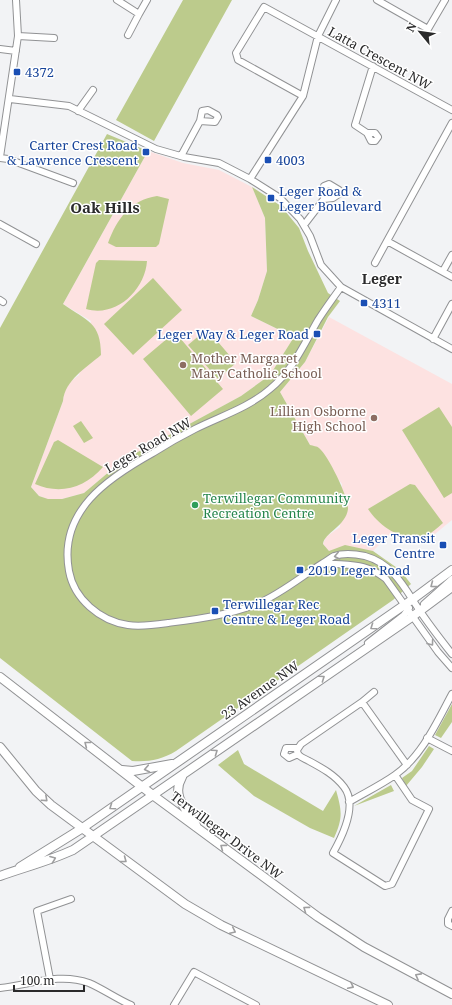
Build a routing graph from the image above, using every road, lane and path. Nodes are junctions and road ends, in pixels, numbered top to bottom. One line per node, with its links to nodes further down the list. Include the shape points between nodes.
1 (16, 0): 8 (street)
2 (117, 0): 7 (street)
3 (147, 0): 7 (street)
4 (336, 0): 10 (street)
5 (377, 0): 6 (street, via 428,29)
6 (445, 0)
7 (139, 14): 9 (street)
8 (18, 36): 11 (street); 13 (street)
9 (128, 36)
10 (318, 36): 14 (street, Latta Crescent NW); 16 (street); 16 (street, Latta Crescent NW, via 264,7 236,53 238,60)
11 (54, 38)
12 (0, 49): 13 (street)
13 (16, 51): 17 (street)
14 (373, 66): 18 (street, Latta Crescent NW); 24 (street, via 355,125)
15 (93, 90): 19 (street)
16 (303, 96): 27 (street)
17 (10, 99): 19 (street, via 69,106); 20 (street)
18 (452, 110)
19 (78, 111): 25 (street, via 156,149)
20 (3, 114): 23 (street)
21 (200, 121): 25 (street)
22 (452, 123): 32 (street)
23 (2, 125): 26 (street)
24 (367, 133)
25 (181, 156): 27 (street, via 219,163)
26 (0, 158): 28 (street)
27 (250, 179): 31 (street, via 280,198)
28 (73, 183)
29 (324, 199): 31 (street)
30 (0, 224): 33 (street)
31 (304, 225): 38 (street, via 321,265)
32 (387, 241): 35 (street); 36 (street)
33 (36, 244)
34 (452, 255): 36 (street)
35 (376, 263)
36 (443, 271): 37 (street)
37 (452, 277)
38 (341, 287): 40 (street); 42 (street, Leger Road NW, via 320,316 293,365 269,390 241,409 196,428 144,457 101,486 79,517 68,553 72,579 84,601 101,616 128,626 192,620 232,612 283,590)
39 (452, 304): 40 (street)
40 (433, 339): 41 (street)
41 (452, 349)
42 (324, 563): 46 (street, Leger Road NW, one-way to 42, via 392,570 367,557 339,555); 47 (street, via 358,565 374,571 386,579)
43 (452, 570): 46 (main road, 23 Avenue NW, one-way to 46)
44 (452, 580): 48 (street)
45 (452, 587): 48 (main road, 23 Avenue NW)
46 (413, 599): 47 (main road, 23 Avenue NW); 48 (street, Leger Road NW)
47 (408, 610): 48 (main road, 23 Avenue NW); 50 (street, one-way to 50); 58 (main road, 23 Avenue NW, one-way to 58); 61 (main road, 23 Avenue NW, one-way to 47, via 335,669)
48 (419, 610): 49 (street, Leger Road NW)
49 (452, 654)
50 (452, 668)
51 (0, 677): 60 (main road, Terwillegar Drive NW, one-way to 51)
52 (374, 692): 54 (street)
53 (452, 694): 55 (street)
54 (362, 702): 59 (street); 65 (street, via 297,751 345,787)
55 (427, 738): 57 (street); 59 (street)
56 (0, 747): 66 (main road, one-way to 66, via 36,791)
57 (452, 751)
58 (176, 762): 60 (main road, one-way to 60, via 133,771); 63 (main road, 23 Avenue NW)
59 (407, 765): 62 (street)
60 (117, 768): 63 (main road, Terwillegar Drive NW)
61 (183, 774): 64 (main road, 23 Avenue NW); 67 (main road, via 177,792)
62 (395, 775): 65 (street); 65 (street, via 412,800 429,809 392,884 386,886 333,853 348,821)
63 (142, 786): 64 (main road, Terwillegar Drive NW); 66 (main road, 23 Avenue NW, one-way to 66)
64 (154, 796): 67 (main road, Terwillegar Drive NW); 68 (main road, 23 Avenue NW)
65 (349, 802)
66 (82, 828): 68 (main road); 69 (main road, 23 Avenue NW)
67 (198, 829): 76 (main road, Terwillegar Drive NW, one-way to 67, via 364,947 318,918)
68 (93, 837): 69 (main road, 23 Avenue NW, one-way to 68, via 60,856); 80 (main road, one-way to 80, via 173,897 221,925)
69 (16, 870): 70 (main road)
70 (0, 876)
71 (71, 899): 74 (street, via 37,911)
72 (452, 911): 73 (street, via 448,919 448,924)
73 (452, 926)
74 (50, 979): 75 (street); 77 (street, via 77,980 90,984)
75 (0, 988)
76 (452, 994)
77 (131, 1005)
78 (174, 1005): 79 (street, via 194,972)
79 (256, 1005)
80 (388, 1005)

